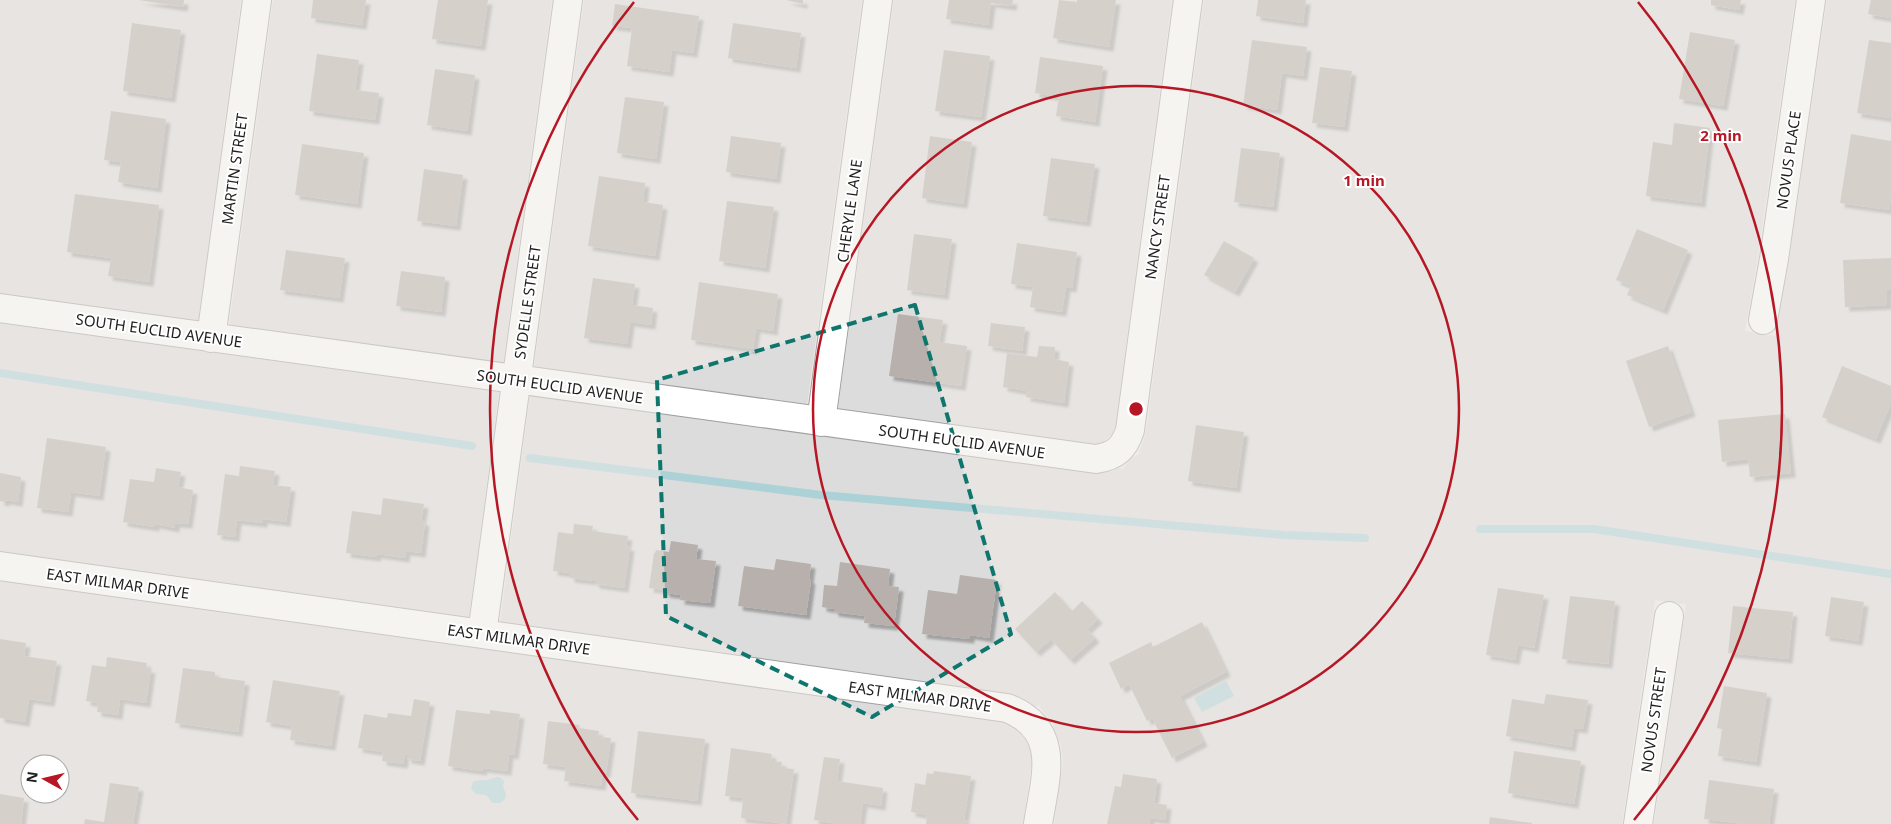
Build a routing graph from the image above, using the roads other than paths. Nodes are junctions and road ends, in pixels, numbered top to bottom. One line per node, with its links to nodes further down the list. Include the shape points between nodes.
1 (257, 0): 8 (street, MARTIN STREET)
2 (568, 0): 9 (street, SYDELLE STREET)
3 (878, 0): 10 (street, CHERYLE LANE)
4 (1188, 0): 11 (street, NANCY STREET, via 1130,430 1127,441)
5 (1811, 0): 7 (street, NOVUS PLACE, via 1774,259)
6 (0, 308): 8 (street, SOUTH EUCLID AVENUE)
7 (1762, 320)
8 (211, 338): 9 (street, SOUTH EUCLID AVENUE)
9 (516, 380): 10 (street, SOUTH EUCLID AVENUE); 14 (street, SYDELLE STREET)
10 (821, 422): 11 (street, SOUTH EUCLID AVENUE, via 1096,459 1109,457)
11 (1119, 450)
12 (0, 566): 14 (street, EAST MILMAR DRIVE)
13 (1668, 616): 16 (street, NOVUS STREET)
14 (482, 634): 15 (street, EAST MILMAR DRIVE, via 1007,708 1034,724 1046,746 1047,761)
15 (1038, 824)
16 (1638, 824)

